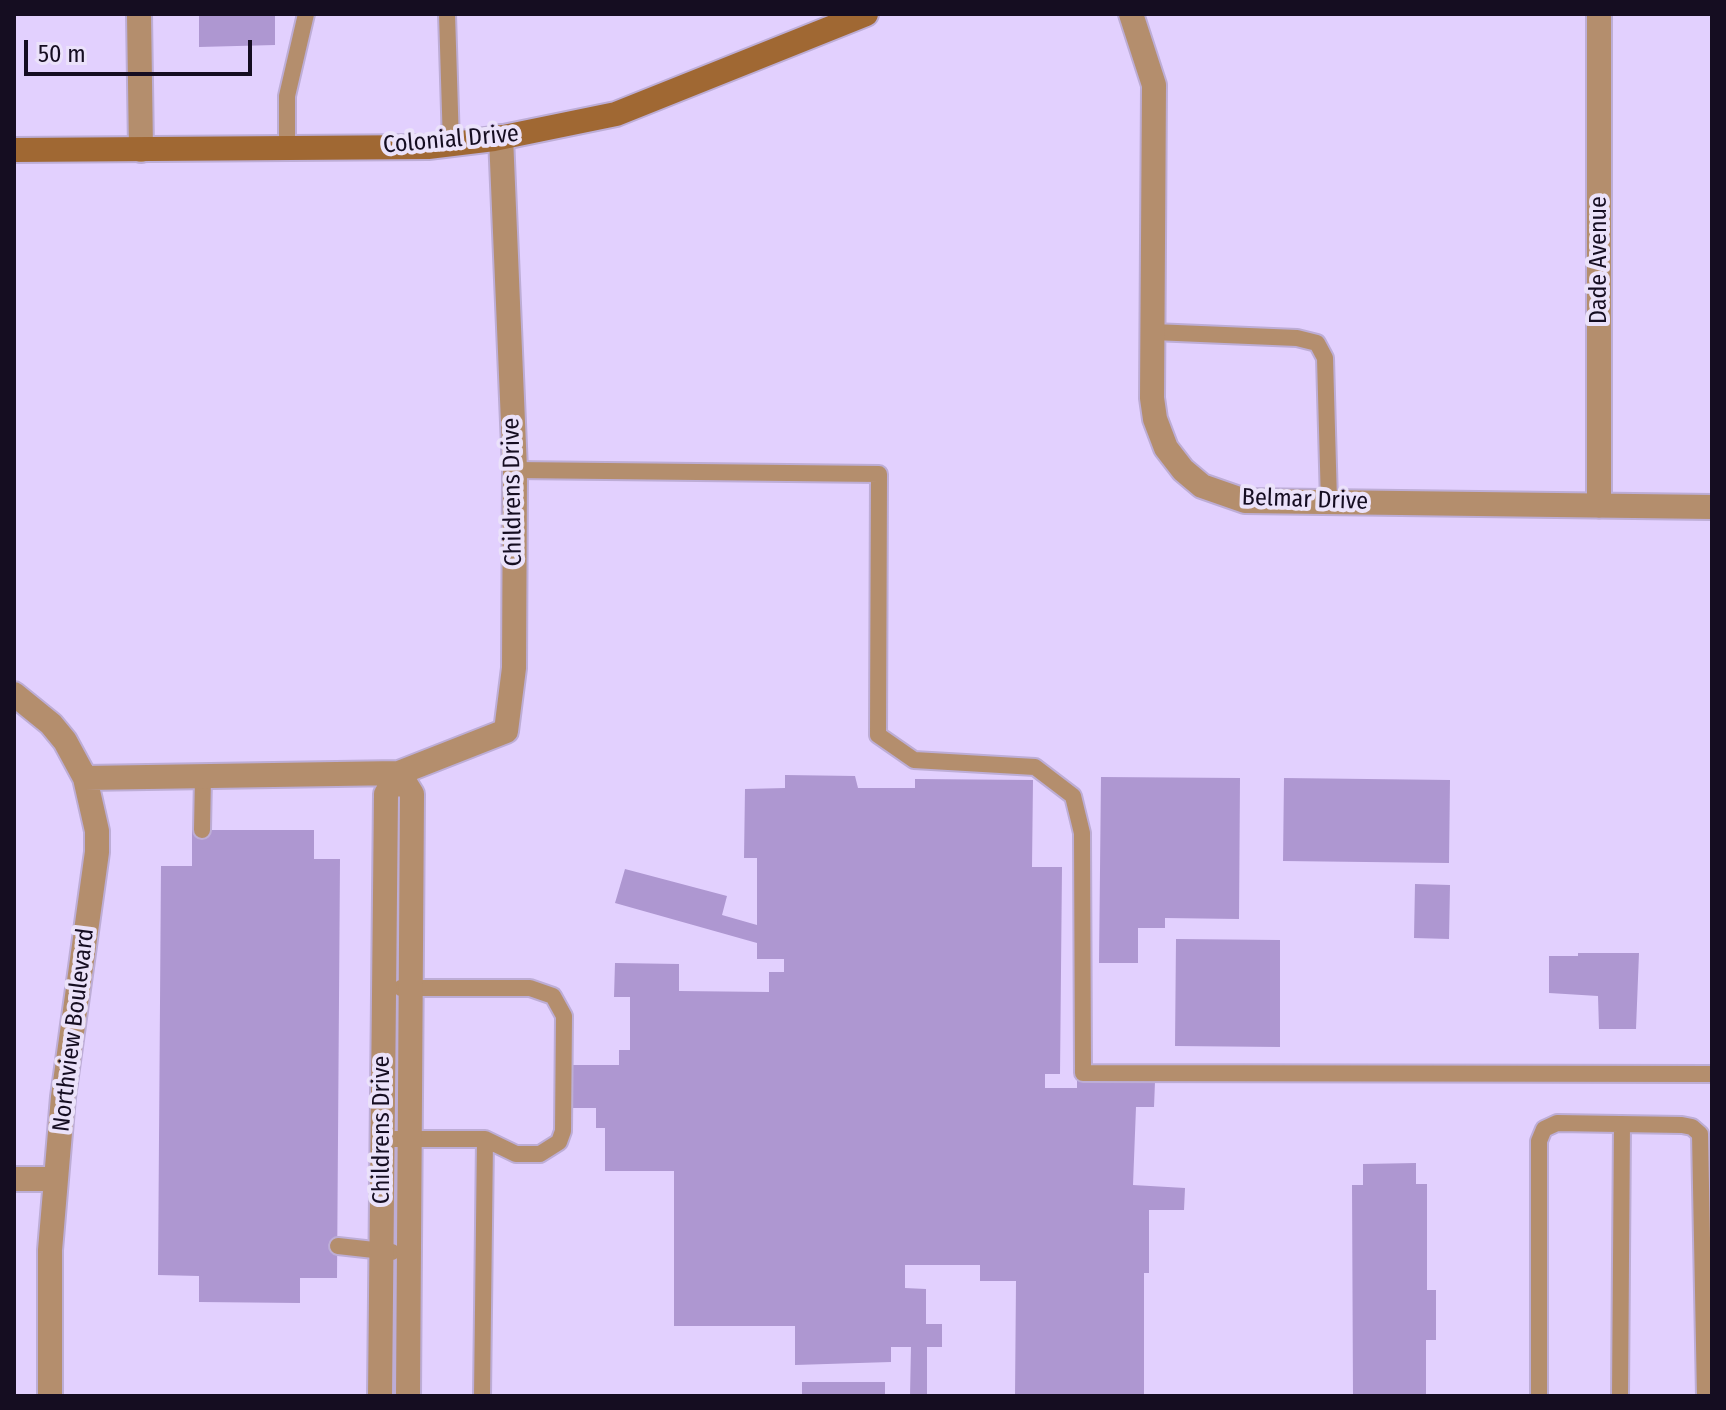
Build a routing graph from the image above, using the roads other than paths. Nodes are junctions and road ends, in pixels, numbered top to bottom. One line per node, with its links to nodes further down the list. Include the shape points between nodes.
1 (139, 14): 11 (street)
2 (306, 14): 9 (lane, via 287,96)
3 (447, 14): 8 (lane)
4 (866, 14): 7 (street, Colonial Drive, via 616,114)
5 (1131, 14): 12 (street, Belmar Drive, via 1154,85)
6 (1599, 14): 15 (street, Dade Avenue)
7 (501, 137): 8 (street, Colonial Drive); 13 (street, Childrens Drive)
8 (451, 144): 9 (street, Colonial Drive)
9 (287, 148): 11 (street, Colonial Drive)
10 (14, 150): 11 (street, Colonial Drive)
11 (141, 150)
12 (1153, 332): 14 (street, Belmar Drive, via 1155,419 1166,448 1183,470 1226,497); 14 (lane, via 1317,343 1325,358)
13 (515, 470): 18 (street, Childrens Drive, via 514,668 506,731); 24 (lane, via 879,474 878,735 914,760 1035,767 1073,796 1082,833 1083,1073)
14 (1329, 502): 15 (street, Belmar Drive)
15 (1599, 506): 16 (street, Belmar Drive)
16 (1712, 507)
17 (14, 694): 20 (street, Northview Boulevard, via 51,724)
18 (399, 773): 19 (street); 22 (street, Childrens Drive, via 412,794); 23 (street, Childrens Drive, via 386,794)
19 (203, 777): 20 (street); 21 (lane)
20 (85, 778): 30 (street, Northview Boulevard, via 97,852)
21 (202, 830)
22 (411, 988): 23 (lane); 26 (street, Childrens Drive); 28 (lane, via 530,988 553,996 561,1008 559,1142 540,1154 516,1154)
23 (383, 989): 27 (street, Childrens Drive)
24 (1712, 1074)
25 (1622, 1124): 38 (lane, via 1557,1123 1540,1134); 39 (lane); 40 (lane, via 1682,1125 1700,1134)
26 (410, 1138): 27 (lane); 28 (lane); 33 (street, Childrens Drive)
27 (382, 1139): 32 (street, Childrens Drive)
28 (485, 1139): 37 (lane)
29 (14, 1179): 30 (street)
30 (56, 1179): 34 (street, Northview Boulevard, via 50,1250)
31 (338, 1246): 32 (lane)
32 (381, 1251): 33 (lane); 35 (street, Childrens Drive)
33 (409, 1254): 36 (street, Childrens Drive)
34 (50, 1396)
35 (380, 1396)
36 (408, 1396)
37 (482, 1396)
38 (1539, 1396)
39 (1620, 1396)
40 (1705, 1396)

